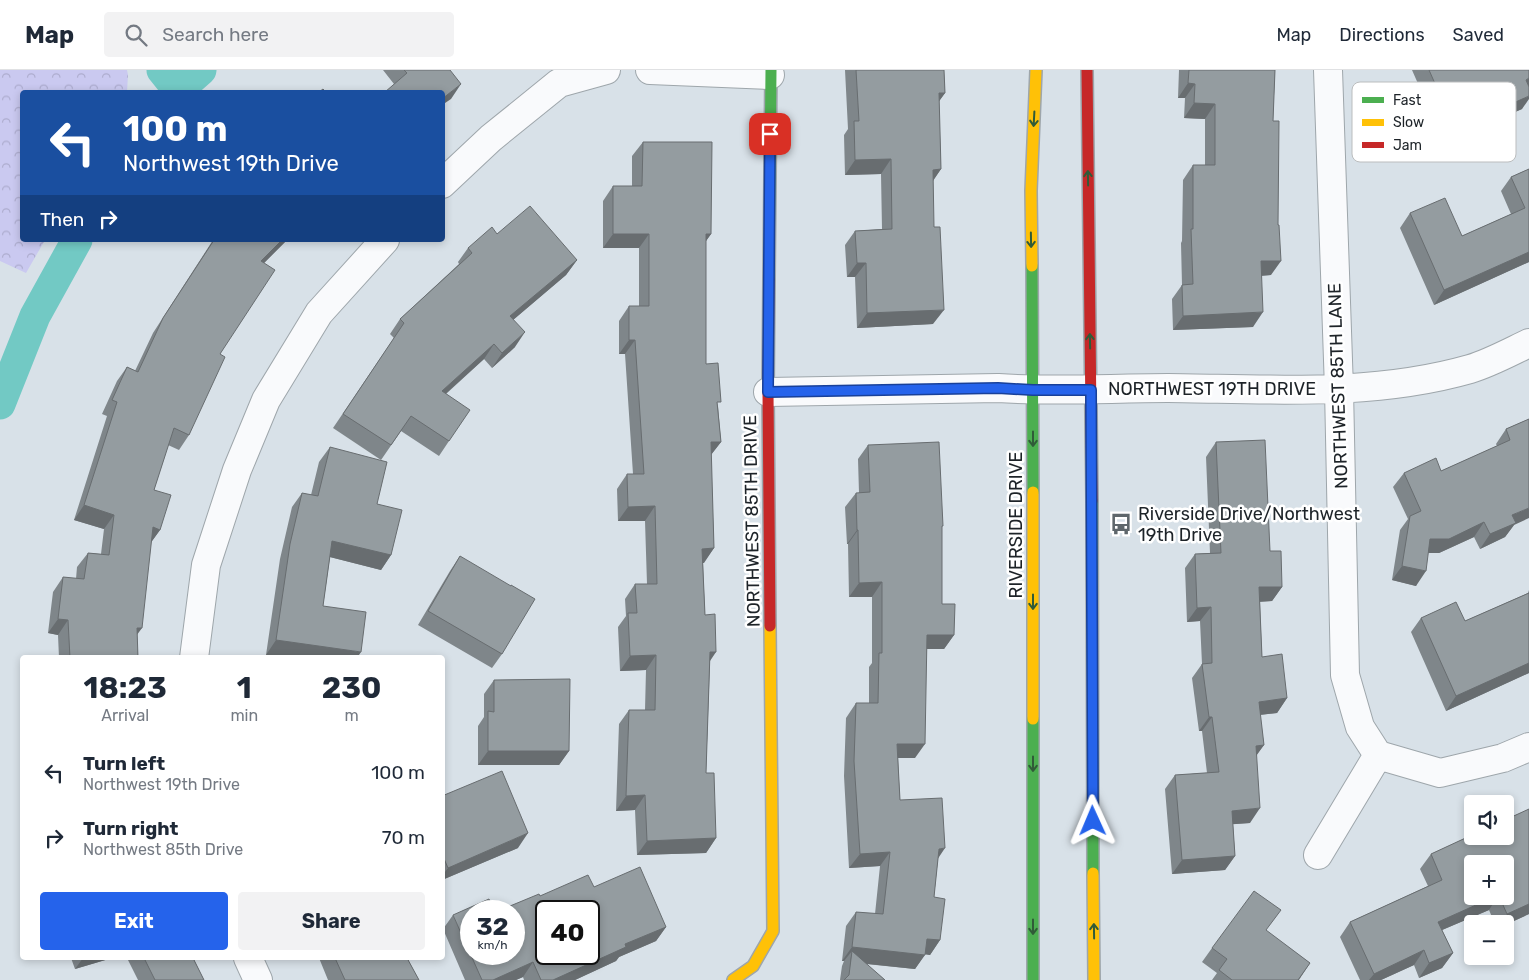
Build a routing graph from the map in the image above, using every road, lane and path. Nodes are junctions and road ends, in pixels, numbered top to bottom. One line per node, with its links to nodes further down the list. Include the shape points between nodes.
1 (606, 70): 7 (street, via 559,83 491,138)
2 (650, 70): 6 (street)
3 (1036, 70): 11 (street, RIVERSIDE DRIVE, one-way to 11, via 1030,191)
4 (1087, 70): 12 (street, one-way to 4)
5 (1328, 70): 10 (street, NORTHWEST 85TH LANE)
6 (771, 72): 13 (street, NORTHWEST 85TH DRIVE)
7 (445, 181)
8 (383, 242): 14 (street, via 319,314 266,400 237,470 206,565)
9 (1529, 343): 10 (street, NORTHWEST 19TH DRIVE, via 1472,368 1416,382)
10 (1339, 389): 12 (street, NORTHWEST 19TH DRIVE); 16 (street, NORTHWEST 85TH LANE, via 1345,675 1360,727)
11 (1033, 390): 12 (street, NORTHWEST 19TH DRIVE); 13 (street, NORTHWEST 19TH DRIVE); 21 (street, RIVERSIDE DRIVE, one-way to 21)
12 (1091, 390): 22 (street, one-way to 12)
13 (768, 392): 20 (street, NORTHWEST 85TH DRIVE, via 773,932 753,966)
14 (194, 655)
15 (1529, 747): 16 (street, via 1503,758 1440,773)
16 (1378, 755): 17 (street)
17 (1318, 855)
18 (249, 960): 19 (street)
19 (258, 980)
20 (733, 980)
21 (1032, 980)
22 (1094, 980)

